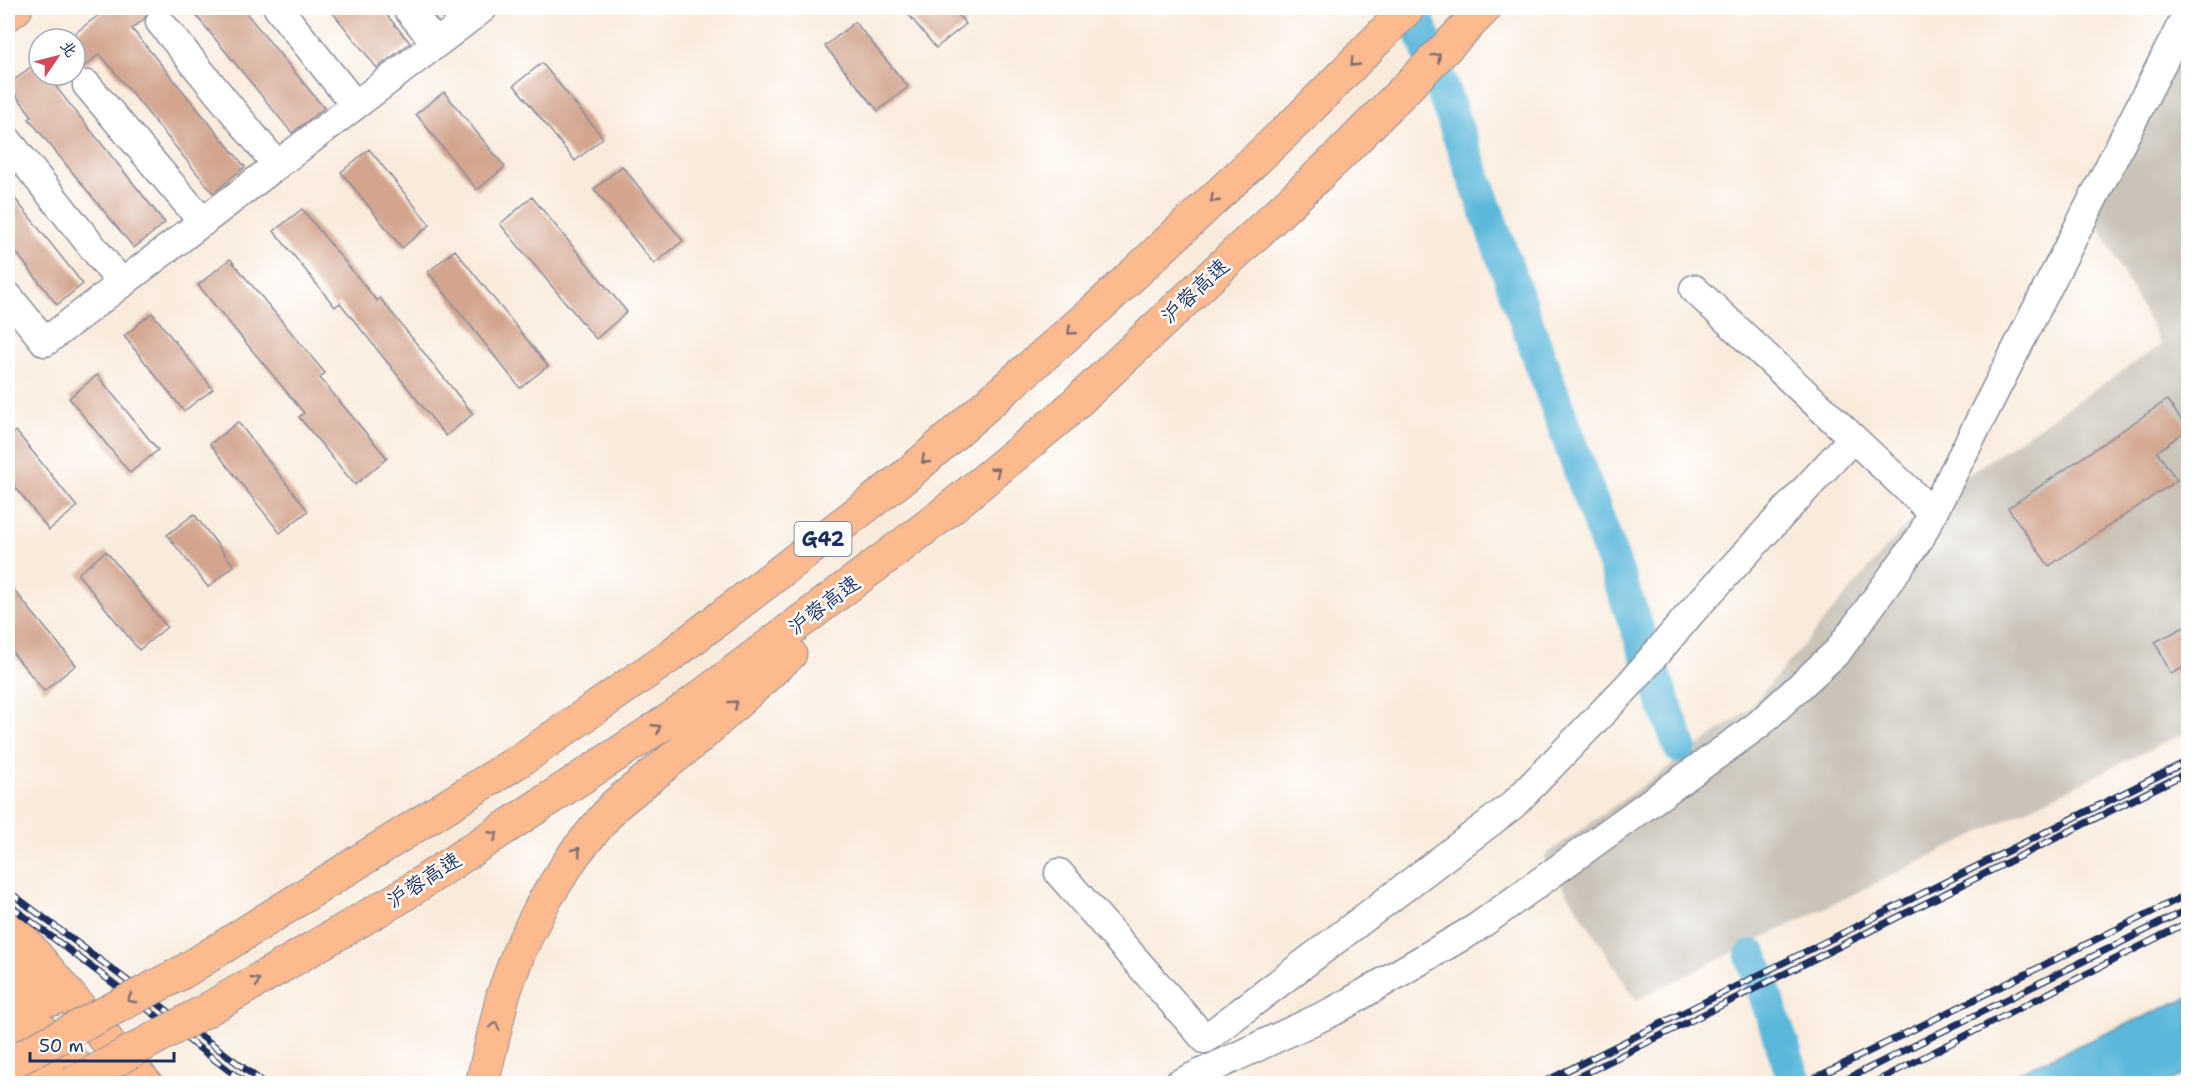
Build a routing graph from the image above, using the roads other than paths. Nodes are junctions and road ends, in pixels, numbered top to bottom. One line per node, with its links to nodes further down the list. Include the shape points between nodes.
1 (16, 8): 8 (main road)
2 (278, 8): 12 (street)
3 (407, 8): 10 (street)
4 (483, 8): 10 (street)
5 (1485, 8): 21 (main road, 沪蓉高速 / G42, one-way to 5, via 1061,417 1338,156)
6 (2188, 12): 20 (street)
7 (1401, 14): 28 (main road, G42, one-way to 28, bridge, via 1300,118 1112,295 908,474 670,656 525,757 183,972)
8 (8, 15)
9 (160, 22): 14 (street)
10 (436, 43): 12 (street)
11 (87, 85): 15 (street)
12 (355, 105): 14 (street)
13 (8, 141): 16 (street)
14 (277, 165): 15 (street)
15 (202, 222): 16 (street)
16 (122, 284): 18 (street, via 45,342)
17 (1694, 289): 19 (street)
18 (8, 296)
19 (1853, 438): 20 (street); 22 (street, via 1629,685 1513,805 1205,1039)
20 (1933, 513): 34 (street, via 1920,538 1838,651 1758,724 1476,928 1334,1011)
21 (937, 519): 30 (main road, 沪蓉高速 / G42, one-way to 21, bridge, via 397,899 678,714); 33 (main road, one-way to 21, via 503,995 520,949 544,901 575,854 615,805 697,739)
22 (1059, 873)
23 (8, 922): 27 (main road)
24 (8, 963): 27 (main road)
25 (8, 996): 31 (main road)
26 (8, 1038): 29 (main road)
27 (109, 1043): 32 (main road)
28 (8, 1064)
29 (51, 1083)
30 (72, 1083)
31 (94, 1083)
32 (146, 1083)
33 (482, 1083)
34 (1178, 1083)

